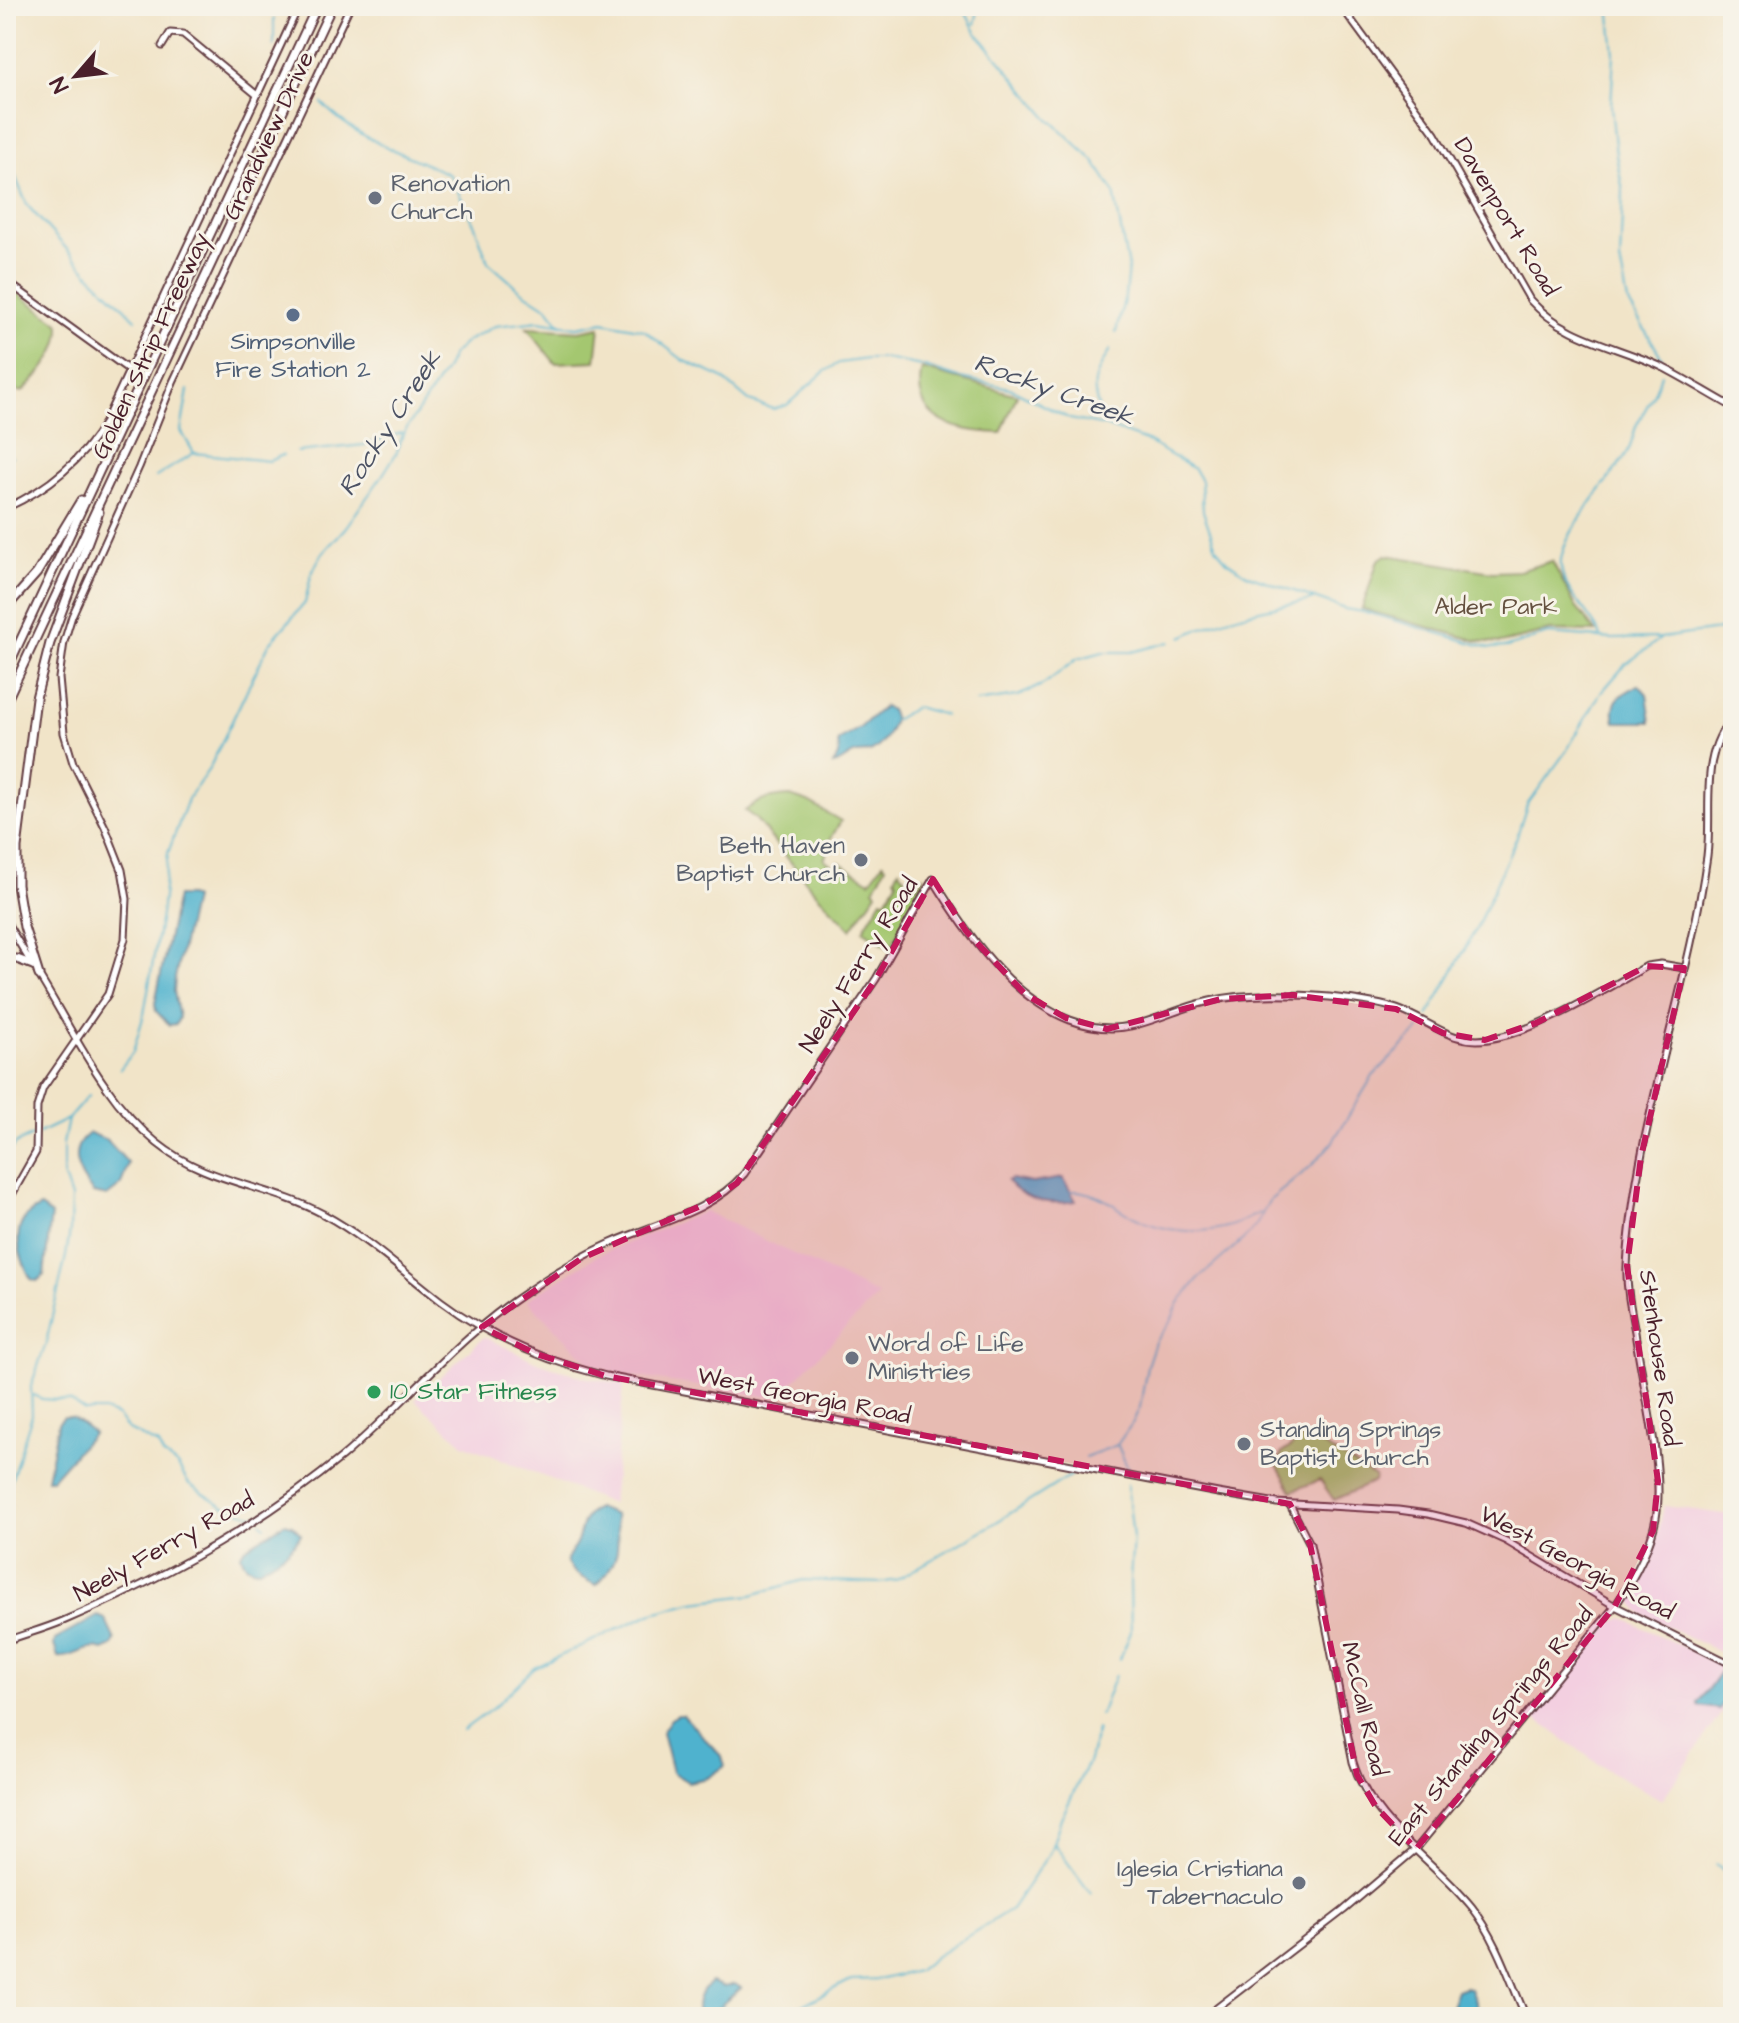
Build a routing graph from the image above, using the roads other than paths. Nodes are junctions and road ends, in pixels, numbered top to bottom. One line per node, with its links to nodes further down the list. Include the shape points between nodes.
1 (299, 6): 7 (street)
2 (317, 6): 11 (highway, Golden Strip Freeway)
3 (332, 6): 12 (highway, Golden Strip Freeway)
4 (350, 6): 23 (street, Grandview Drive, via 173,382 64,642 59,678 64,733 122,870 127,899 125,939 108,994)
5 (1341, 6): 10 (street, Davenport Road, via 1435,134 1539,310 1566,329 1660,366)
6 (162, 46): 7 (street, via 170,33 183,34)
7 (257, 95): 9 (street)
8 (6, 281): 9 (street)
9 (129, 370): 13 (street, via 105,422 76,462 53,482)
10 (1733, 407)
11 (101, 467): 14 (highway, via 37,573); 15 (highway, Golden Strip Freeway)
12 (114, 470): 16 (highway, Golden Strip Freeway); 22 (highway, via 50,643 36,698 17,885)
13 (6, 508)
14 (6, 608)
15 (6, 671)
16 (6, 702)
17 (1733, 717): 21 (street, via 1713,751 1710,829)
18 (6, 924): 20 (street, West Georgia Road)
19 (6, 959): 20 (highway)
20 (33, 965): 22 (street, West Georgia Road)
21 (1684, 968): 25 (street, Neely Ferry Road, via 1647,966 1536,1023 1485,1040 1451,1036 1396,1009 1293,995 1221,999 1107,1029 1066,1018 1025,994 966,931 933,879 876,979 737,1183 705,1204 582,1258 523,1293); 27 (street, Stenhouse Road, via 1641,1157 1627,1266 1658,1481 1656,1516 1643,1557)
22 (39, 975): 23 (street, West Georgia Road)
23 (76, 1039): 24 (street, Grandview Drive, via 43,1088 32,1161); 25 (street, West Georgia Road, via 127,1114 165,1149 231,1182 286,1197 324,1215)
24 (6, 1205)
25 (482, 1327): 26 (street, West Georgia Road, via 536,1354 606,1376); 28 (street, Neely Ferry Road, via 342,1456 259,1517 124,1594)
26 (1290, 1504): 27 (street, West Georgia Road, via 1398,1510 1466,1523); 30 (street, McCall Road, via 1310,1544 1357,1775 1369,1799)
27 (1615, 1606): 29 (street, West Georgia Road); 30 (street, East Standing Springs Road)
28 (6, 1641)
29 (1733, 1665)
30 (1416, 1849): 31 (street, East Standing Springs Road); 32 (street, McCall Road, via 1479,1917)
31 (1205, 2017)
32 (1526, 2017)

